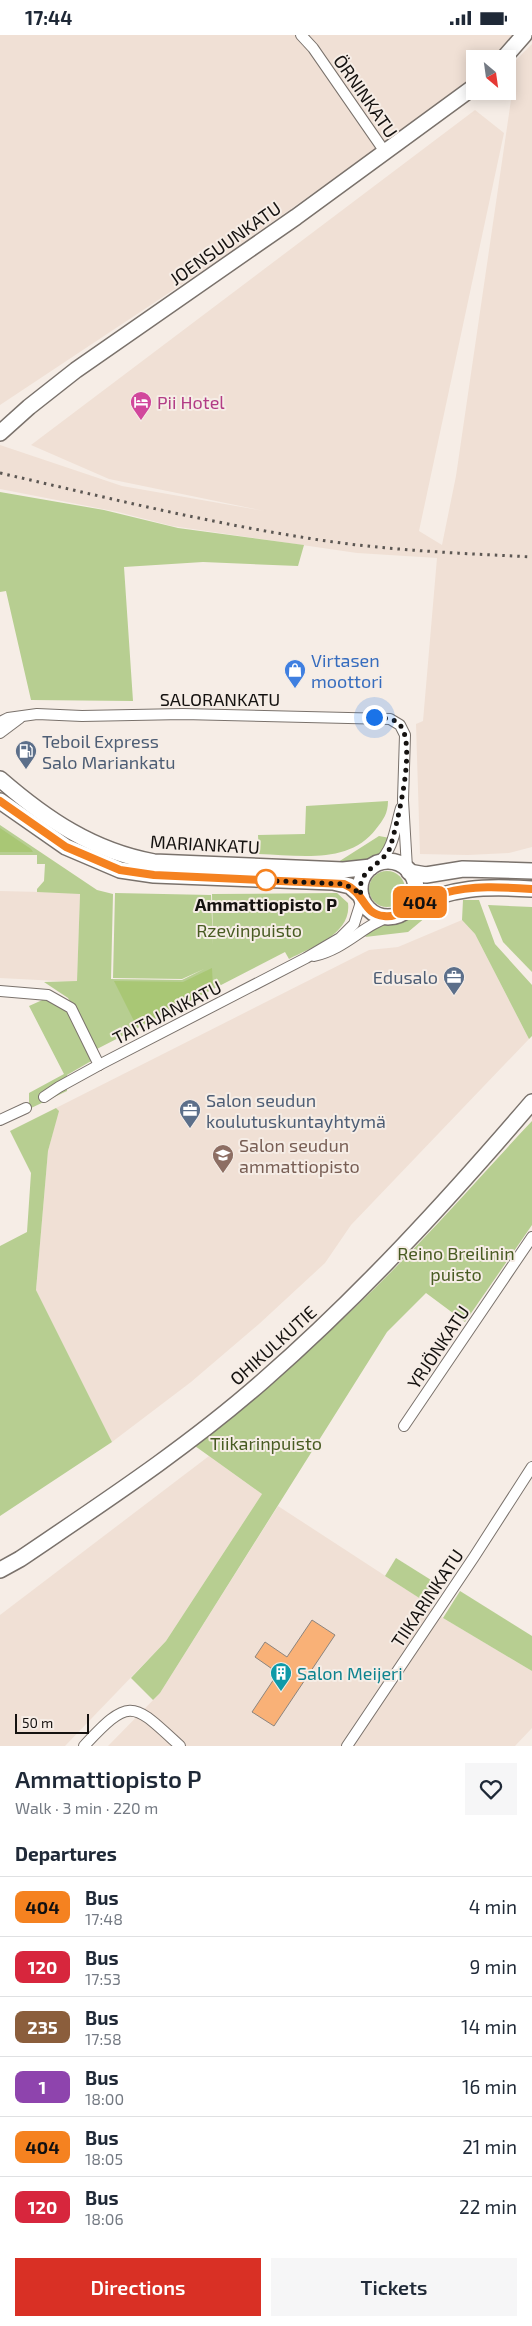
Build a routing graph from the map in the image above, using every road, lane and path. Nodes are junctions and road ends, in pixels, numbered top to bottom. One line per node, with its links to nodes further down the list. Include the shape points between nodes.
1 (301, 35): 5 (street, ÖRNINKATU)
2 (524, 35): 3 (main road)
3 (512, 50)
4 (466, 93): 5 (main road, JOENSUUNKATU)
5 (385, 152): 6 (main road, JOENSUUNKATU, via 76,369)
6 (0, 433)
7 (23, 716): 8 (street, SALORANKATU); 9 (street); 11 (street, SALORANKATU, via 183,714 390,719 400,725 405,735)
8 (0, 722)
9 (0, 733)
10 (0, 779): 13 (main road, MARIANKATU, via 59,826 108,850 137,859 344,870)
11 (403, 800): 13 (street, SALORANKATU, via 387,855); 14 (street, SALORANKATU)
12 (0, 801): 17 (main road, MARIANKATU, via 66,847 120,870 154,875 333,883 350,887)
13 (374, 865): 14 (main road, via 393,861); 17 (main road, via 362,879)
14 (408, 870): 15 (main road, via 426,875 463,869); 18 (main road, via 416,889)
15 (532, 871)
16 (532, 889): 18 (main road, via 468,888)
17 (361, 897): 19 (main road, via 374,913); 20 (street, TAITAJANKATU, via 351,928)
18 (409, 907): 19 (main road)
19 (393, 916): 20 (street, TAITAJANKATU, via 373,923 340,947)
20 (306, 958): 22 (street, TAITAJANKATU)
21 (0, 991): 22 (street, via 48,995 71,1008)
22 (99, 1065): 23 (street, TAITAJANKATU)
23 (44, 1097)
24 (532, 1102): 30 (main road, OHIKULKUTIE, via 421,1228 263,1381 154,1468)
25 (26, 1108): 26 (street)
26 (0, 1120)
27 (532, 1237): 28 (street, YRJÖNKATU)
28 (404, 1426)
29 (532, 1467): 33 (street, TIIKARINKATU)
30 (0, 1570)
31 (84, 1746): 32 (street, via 104,1725 128,1710 145,1714)
32 (180, 1746)
33 (347, 1746)

